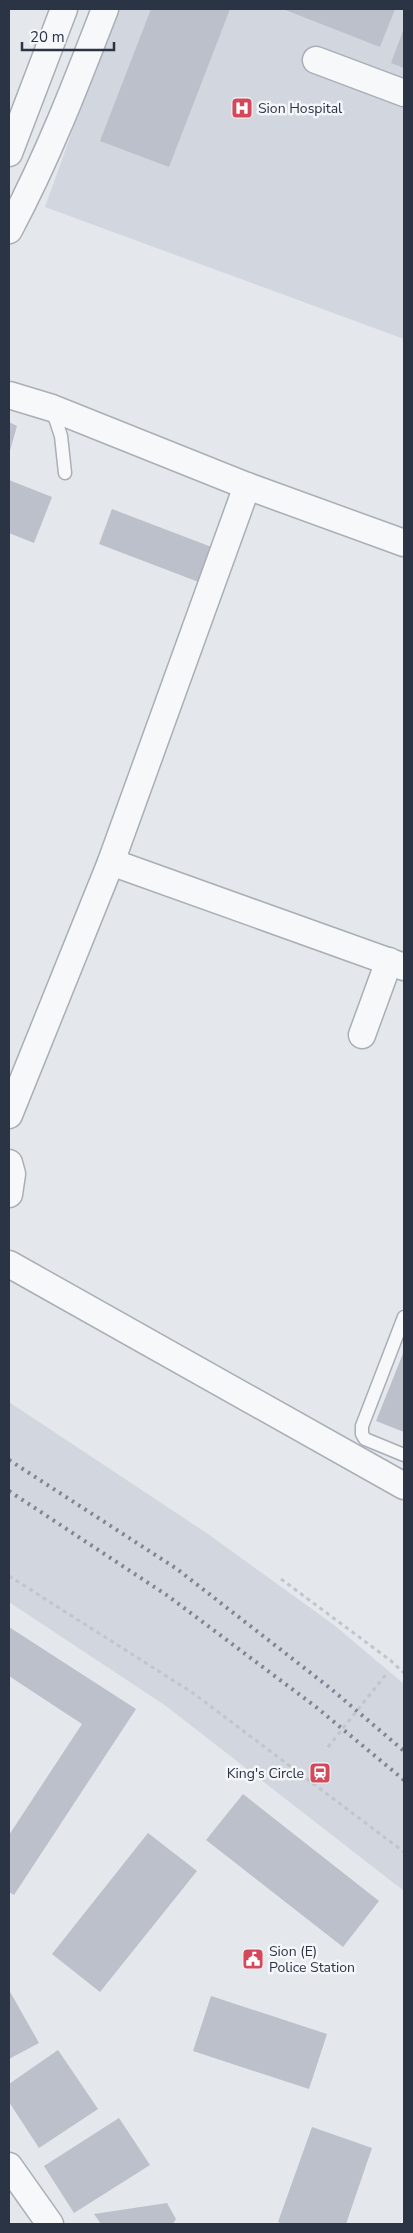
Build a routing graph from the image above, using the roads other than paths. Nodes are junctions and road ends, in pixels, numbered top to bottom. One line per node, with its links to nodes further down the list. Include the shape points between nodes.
1 (64, 9): 5 (street)
2 (104, 9): 6 (street, via 71,98)
3 (316, 60): 4 (street)
4 (404, 93)
5 (9, 153)
6 (9, 230)
7 (9, 395): 8 (street)
8 (52, 408): 9 (lane); 10 (lane, via 61,436); 11 (street)
9 (9, 409)
10 (65, 473)
11 (247, 486): 12 (street); 13 (street)
12 (404, 543)
13 (111, 862): 14 (street); 16 (street)
14 (396, 964): 15 (street)
15 (362, 1035)
16 (9, 1115)
17 (9, 1163): 18 (street, via 12,1174)
18 (9, 1194)
19 (9, 1264): 22 (street)
20 (404, 1317): 21 (lane, via 362,1426 365,1440)
21 (404, 1455)
22 (404, 1486)
23 (9, 2166): 24 (street)
24 (50, 2224)

